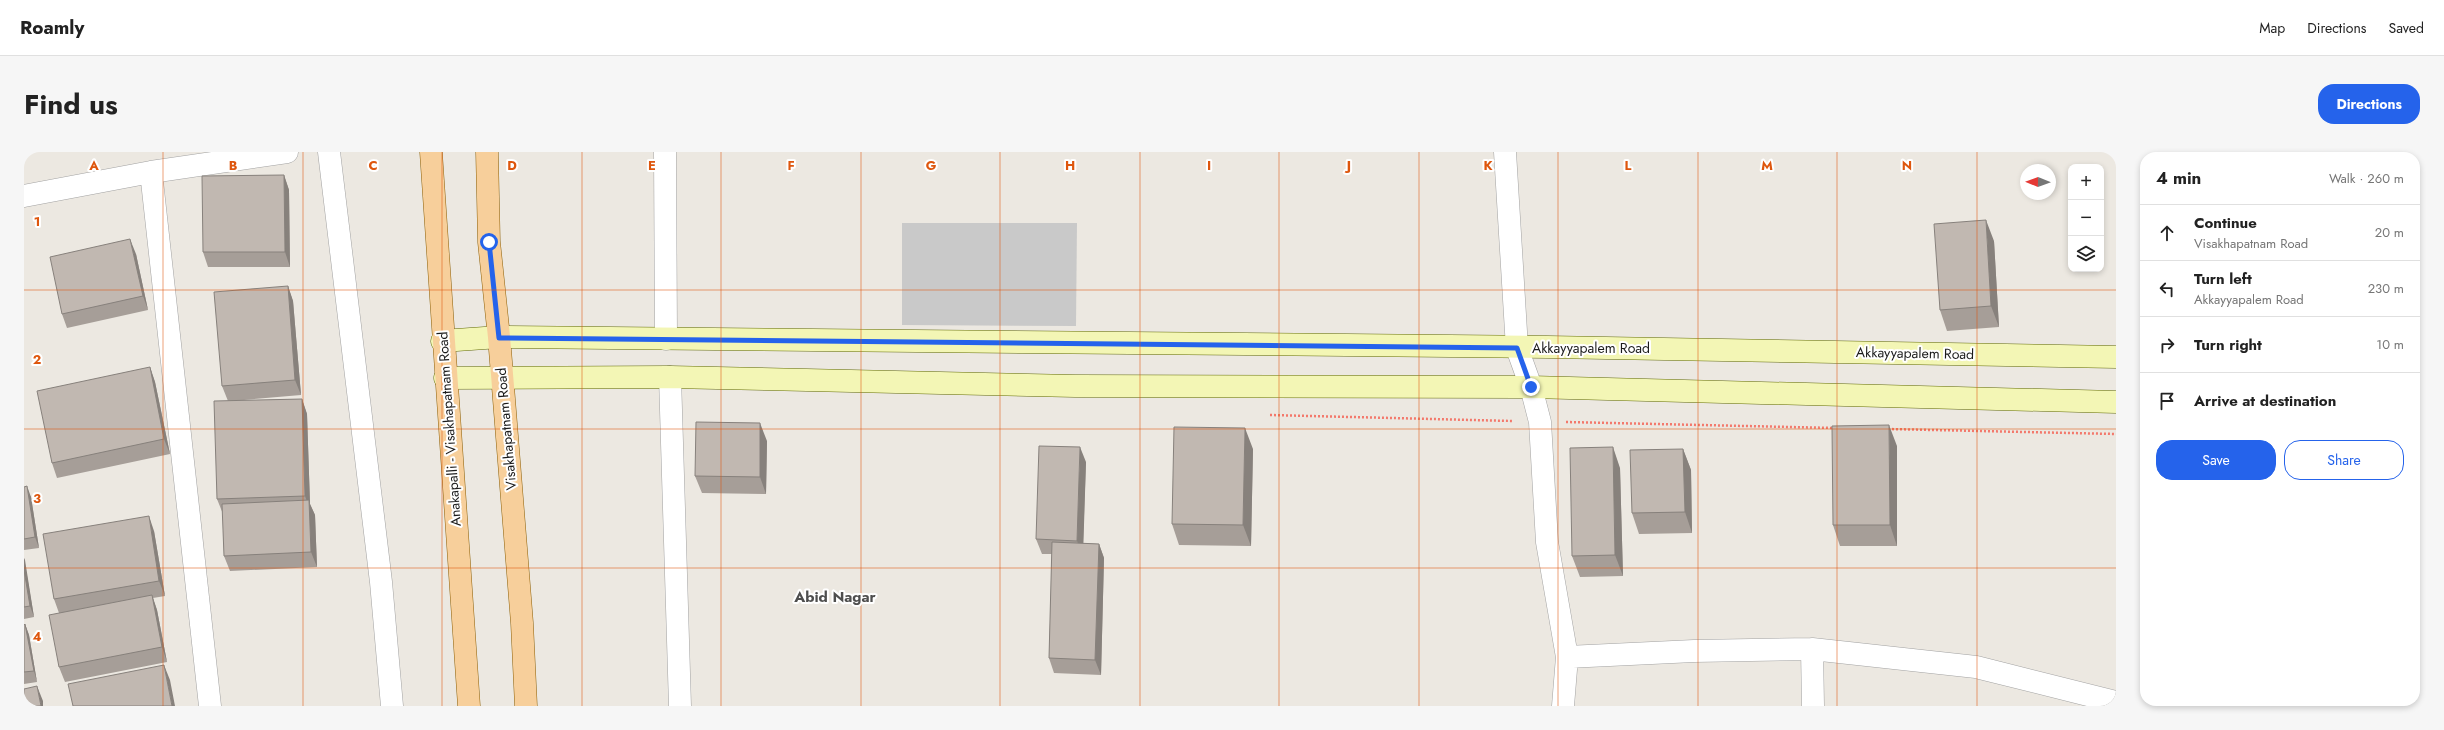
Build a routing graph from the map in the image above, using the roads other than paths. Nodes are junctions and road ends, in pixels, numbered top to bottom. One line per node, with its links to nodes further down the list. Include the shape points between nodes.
1 (288, 152): 7 (street)
2 (329, 152): 23 (street, via 382,582)
3 (431, 152): 11 (main road, Anakapalli - Visakhapatnam Road)
4 (487, 152): 9 (main road, Visakhapatnam Road, via 489,242)
5 (665, 152): 10 (street)
6 (1505, 152): 12 (street)
7 (151, 172): 8 (street); 22 (street)
8 (24, 196)
9 (499, 338): 10 (main road, Akkayyapalem Road); 11 (main road, Akkayyapalem Road); 14 (main road, Visakhapatnam Road)
10 (666, 339): 12 (main road, Akkayyapalem Road)
11 (442, 341): 16 (main road, Anakapalli - Visakhapatnam Road)
12 (1517, 348): 13 (main road, Akkayyapalem Road); 17 (street)
13 (2116, 357)
14 (501, 377): 15 (main road); 16 (main road); 25 (main road, Visakhapatnam Road, via 522,622)
15 (670, 377): 17 (main road, via 1075,386); 26 (street)
16 (445, 378): 24 (main road, Anakapalli - Visakhapatnam Road)
17 (1531, 387): 18 (main road); 20 (street, via 1540,422 1547,542)
18 (2116, 402)
19 (1812, 649): 20 (street); 21 (street, via 1976,667); 28 (street)
20 (1567, 657): 27 (street)
21 (2116, 702)
22 (210, 706)
23 (392, 706)
24 (469, 706)
25 (526, 706)
26 (680, 706)
27 (1564, 706)
28 (1813, 706)

